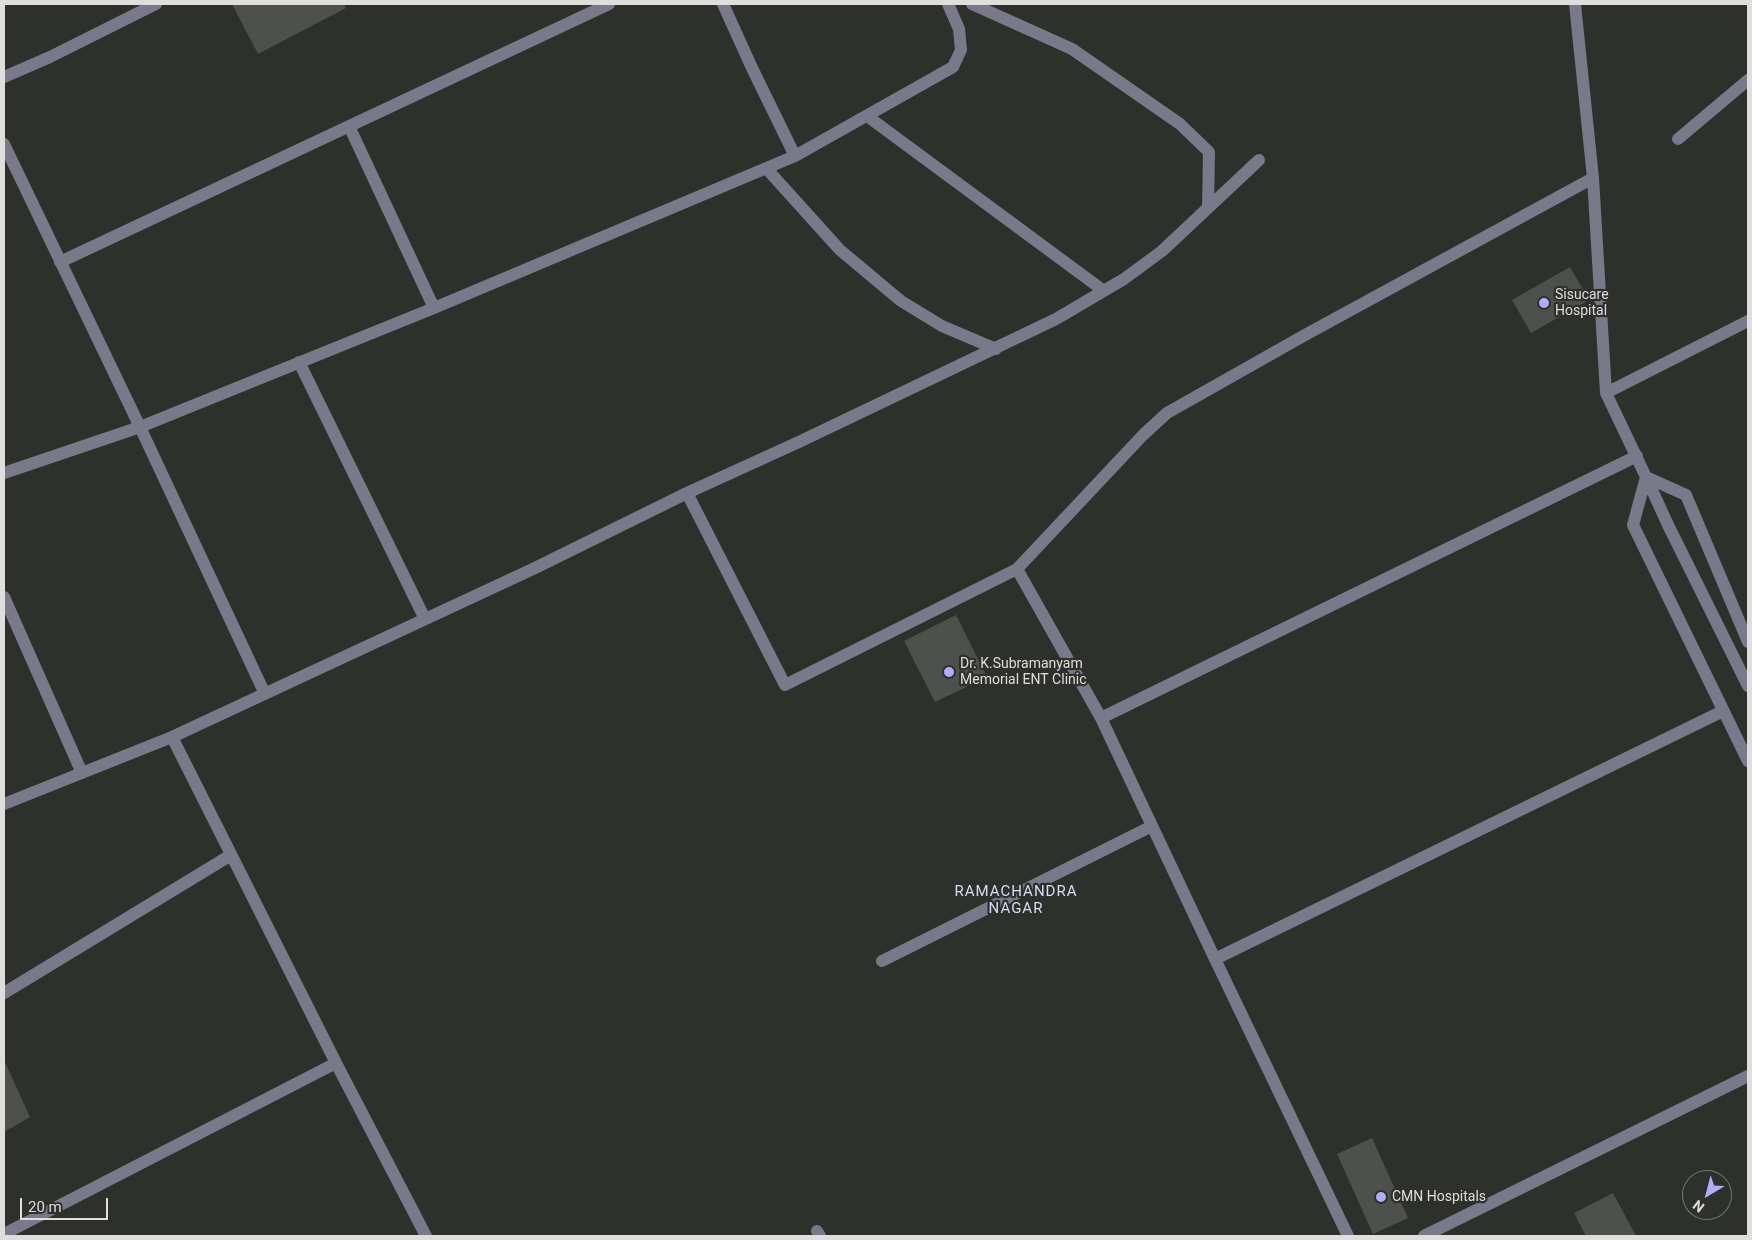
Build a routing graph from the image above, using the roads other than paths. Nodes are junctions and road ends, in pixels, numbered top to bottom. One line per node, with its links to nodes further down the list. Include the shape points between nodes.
1 (156, 4): 7 (street)
2 (609, 4): 10 (street)
3 (723, 4): 13 (street)
4 (948, 4): 9 (street, via 959,29 961,50 953,67)
5 (972, 4): 17 (street, via 1072,49 1180,124 1209,152)
6 (1575, 4): 16 (street)
7 (4, 77)
8 (1748, 80): 11 (street)
9 (867, 116): 13 (street); 19 (street)
10 (349, 126): 18 (street); 20 (street)
11 (1678, 139)
12 (4, 144): 18 (street)
13 (795, 156): 15 (street)
14 (1259, 160): 17 (street)
15 (766, 168): 20 (street); 22 (street, via 840,250 901,301 942,326)
16 (1593, 178): 24 (street); 30 (street, via 1167,413 1142,435)
17 (1208, 208): 19 (street, via 1162,250)
18 (60, 262): 25 (street)
19 (1104, 291): 22 (street)
20 (434, 308): 23 (street)
21 (1748, 321): 24 (street)
22 (996, 349): 29 (street)
23 (299, 362): 25 (street); 32 (street)
24 (1606, 393): 26 (street)
25 (140, 427): 27 (street); 35 (street)
26 (1636, 456): 28 (street); 37 (street)
27 (4, 473)
28 (1646, 476): 33 (street, via 1686,495); 34 (street); 36 (street, via 1633,525)
29 (688, 493): 30 (street, via 785,685); 32 (street)
30 (1017, 570): 37 (street)
31 (4, 597): 40 (street)
32 (425, 620): 35 (street)
33 (1748, 642)
34 (1748, 686)
35 (265, 694): 38 (street)
36 (1723, 711): 39 (street); 44 (street)
37 (1101, 718): 42 (street)
38 (172, 737): 40 (street); 43 (street)
39 (1748, 760)
40 (82, 773): 41 (street)
41 (4, 804)
42 (1152, 826): 44 (street); 45 (street)
43 (231, 855): 46 (street); 47 (street)
44 (1215, 959): 51 (street)
45 (882, 961)
46 (4, 993)
47 (336, 1063): 49 (street); 50 (street)
48 (1748, 1076): 52 (street)
49 (4, 1234)
50 (426, 1236)
51 (1348, 1236)
52 (1424, 1236)

